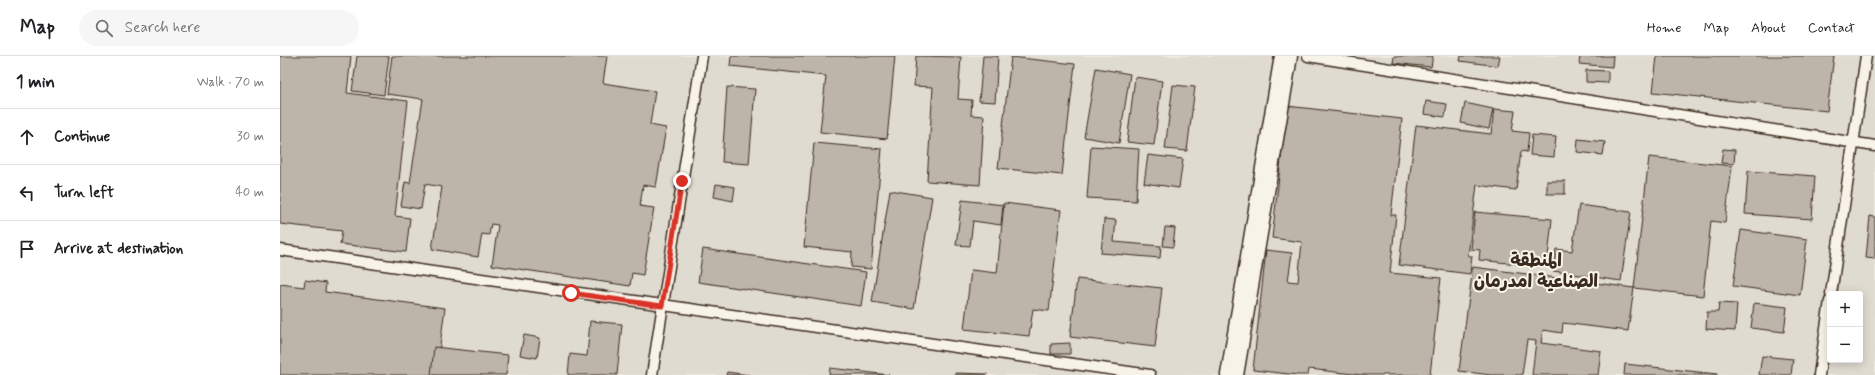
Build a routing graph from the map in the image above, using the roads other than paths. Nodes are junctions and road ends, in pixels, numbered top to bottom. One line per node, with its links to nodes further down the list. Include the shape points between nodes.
1 (702, 56): 9 (lane)
2 (1286, 56): 13 (street)
3 (1308, 56): 5 (lane)
4 (1866, 56): 5 (lane)
5 (1853, 143): 6 (lane); 8 (lane)
6 (1875, 146)
7 (280, 250): 9 (lane)
8 (1831, 291)
9 (662, 306): 11 (lane); 12 (lane)
10 (1827, 321): 14 (lane)
11 (652, 375)
12 (1150, 375)
13 (1232, 375)
14 (1819, 375)

